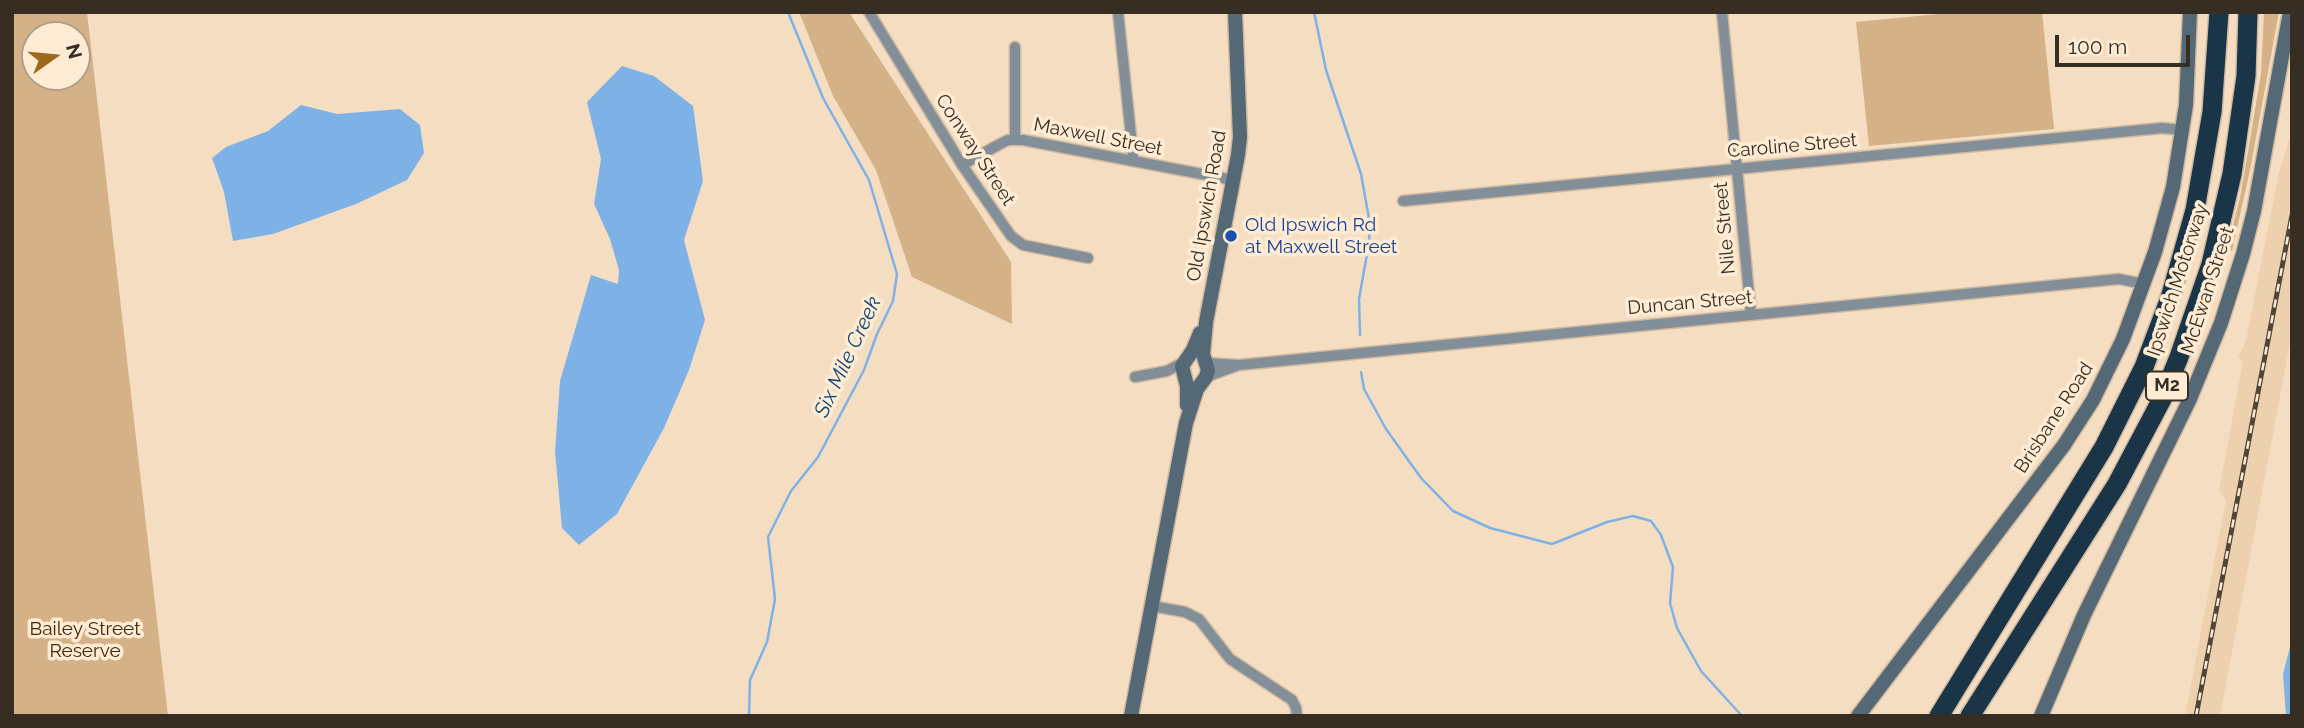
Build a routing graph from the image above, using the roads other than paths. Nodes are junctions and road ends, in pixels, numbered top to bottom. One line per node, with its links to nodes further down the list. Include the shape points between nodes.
1 (869, 12): 13 (street, Conway Street)
2 (1118, 12): 12 (street)
3 (1235, 12): 15 (main road, Old Ipswich Road, via 1240,123)
4 (1722, 12): 14 (street, Nile Street)
5 (2190, 12): 10 (main road, Brisbane Road)
6 (2219, 12): 29 (highway, Ipswich Motorway / M2, via 2213,111 2195,211 2144,367 2097,458)
7 (2248, 12): 30 (highway, Ipswich Motorway / M2, via 2232,174 2211,264 2179,357 2116,484)
8 (2290, 12): 31 (main road, McEwan Street, via 2254,211 2221,323)
9 (1015, 47): 11 (street)
10 (2183, 130): 14 (street, Caroline Street, via 2162,128); 18 (main road, Brisbane Road, via 2164,225)
11 (1015, 139): 12 (street, Maxwell Street); 13 (street, Maxwell Street)
12 (1132, 161): 15 (street, Maxwell Street)
13 (962, 165): 17 (street, Conway Street, via 1017,242)
14 (1737, 169): 16 (street, Caroline Street); 19 (street, Nile Street)
15 (1233, 180): 20 (main road, Old Ipswich Road)
16 (1403, 201)
17 (1088, 258)
18 (2144, 284): 19 (street, Duncan Street, via 2119,279); 28 (main road, Brisbane Road, via 2106,375 2064,445)
19 (1751, 315): 22 (street, Duncan Street)
20 (1206, 322): 21 (main road, Old Ipswich Road); 22 (main road, Old Ipswich Road)
21 (1185, 368): 22 (main road, via 1196,356); 22 (main road, via 1190,382); 23 (street); 24 (main road, Old Ipswich Road)
22 (1204, 370): 24 (main road, Old Ipswich Road)
23 (1135, 377)
24 (1186, 423): 25 (main road, Old Ipswich Road)
25 (1152, 606): 26 (main road, Old Ipswich Road); 27 (street, via 1199,619 1235,664 1292,700)
26 (1131, 716)
27 (1297, 716)
28 (1858, 716)
29 (1939, 716)
30 (1969, 716)
31 (2041, 716)

